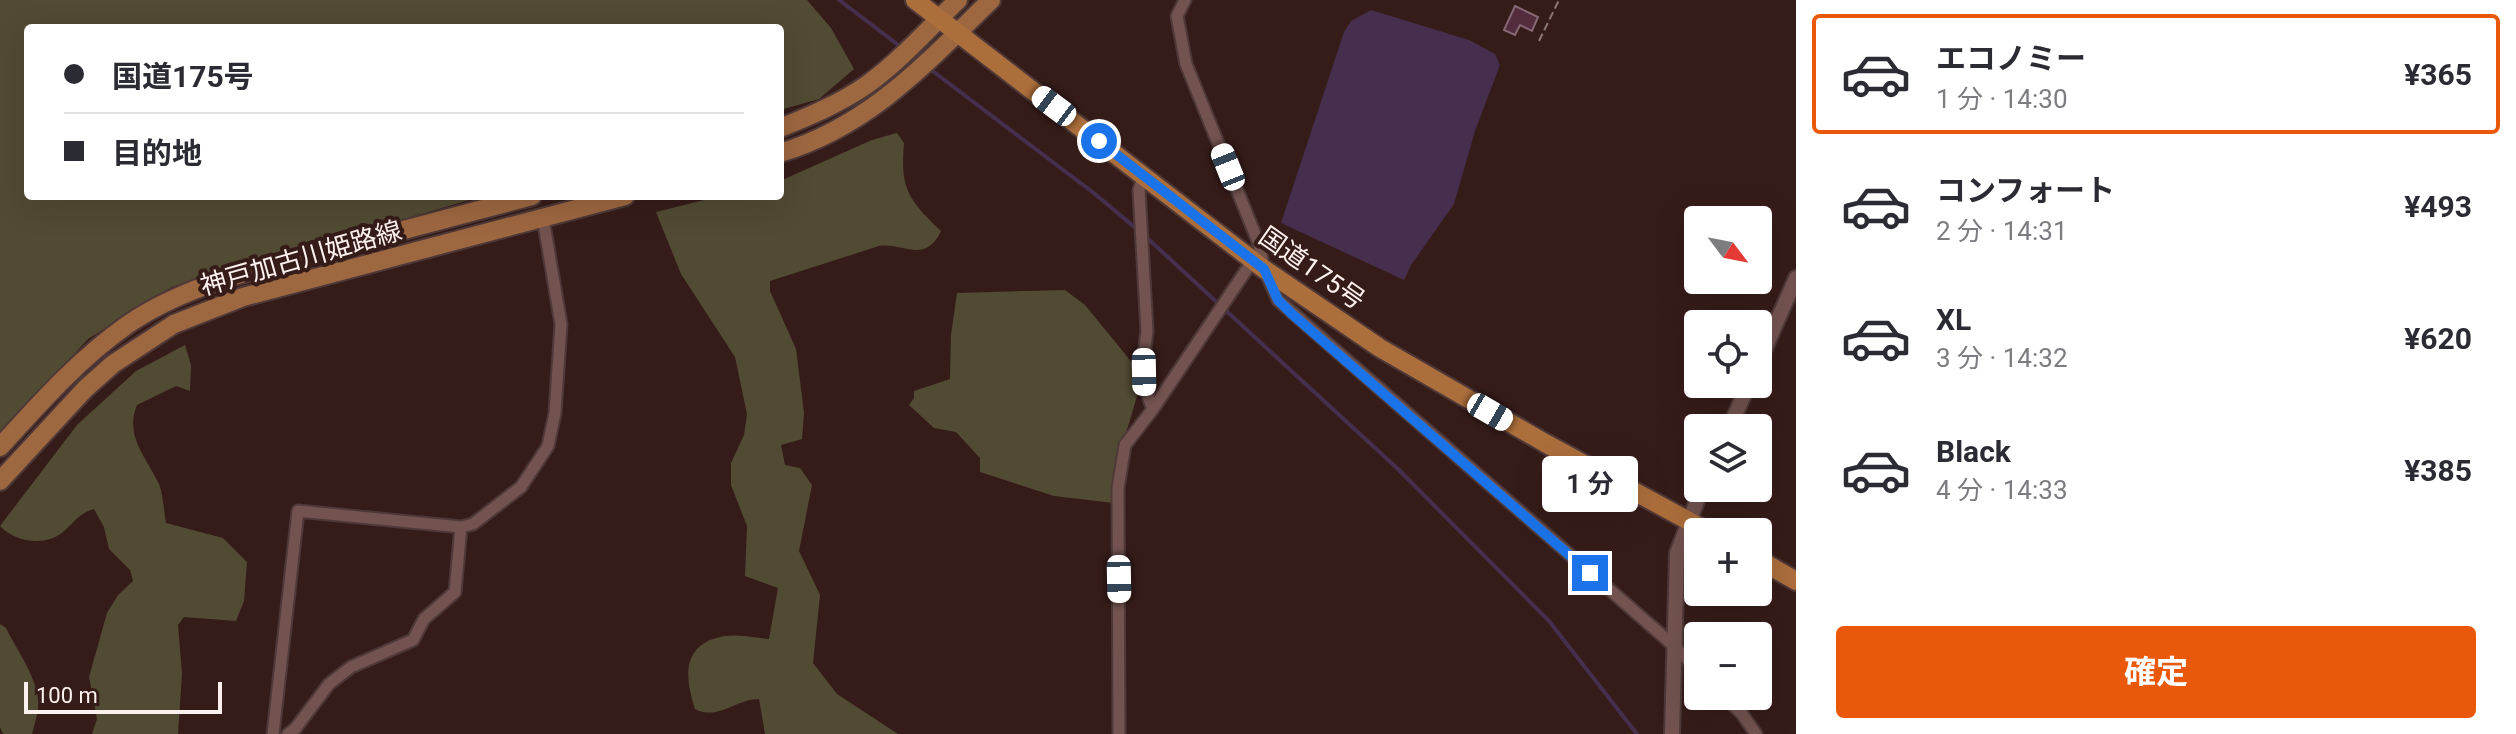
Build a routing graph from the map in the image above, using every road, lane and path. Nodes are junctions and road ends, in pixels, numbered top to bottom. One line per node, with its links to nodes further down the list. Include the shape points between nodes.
1 (915, 0): 6 (highway, 国道175号)
2 (958, 0): 6 (main road)
3 (991, 0): 7 (main road)
4 (1185, 0): 15 (street, via 1177,16 1186,64 1259,244)
5 (1559, 0): 8 (path)
6 (939, 19): 7 (highway, 国道175号); 9 (main road, via 868,84)
7 (957, 33): 10 (main road, via 885,100 820,138); 11 (highway, 国道175号)
8 (1539, 41)
9 (784, 126)
10 (784, 152)
11 (1144, 175): 15 (highway, 国道175号); 18 (street, via 1139,190 1147,331 1144,391)
12 (517, 200): 19 (main road, 神戸加古川姫路線, via 271,265 167,303 89,355)
13 (610, 200): 14 (main road, 神戸加古川姫路線)
14 (543, 218): 20 (main road, 神戸加古川姫路線, via 243,297 174,324 85,389); 22 (street, via 561,324 548,446 521,487 473,524)
15 (1258, 265): 18 (street); 21 (highway, 国道175号, via 1380,348); 26 (street, via 1278,300 1307,327)
16 (1796, 278): 17 (street)
17 (1772, 332)
18 (1153, 409): 31 (street, via 1125,445 1118,488)
19 (0, 447)
20 (0, 481)
21 (1684, 518)
22 (461, 527): 29 (street, via 298,511); 30 (street, via 455,592 424,619 413,640 351,667 329,684)
23 (1684, 532): 26 (street, via 1677,553)
24 (1772, 567): 25 (highway)
25 (1796, 581)
26 (1673, 645): 27 (street); 32 (street)
27 (1684, 656)
28 (1738, 710): 33 (street)
29 (273, 734)
30 (288, 734)
31 (1119, 734)
32 (1672, 734)
33 (1756, 734)

